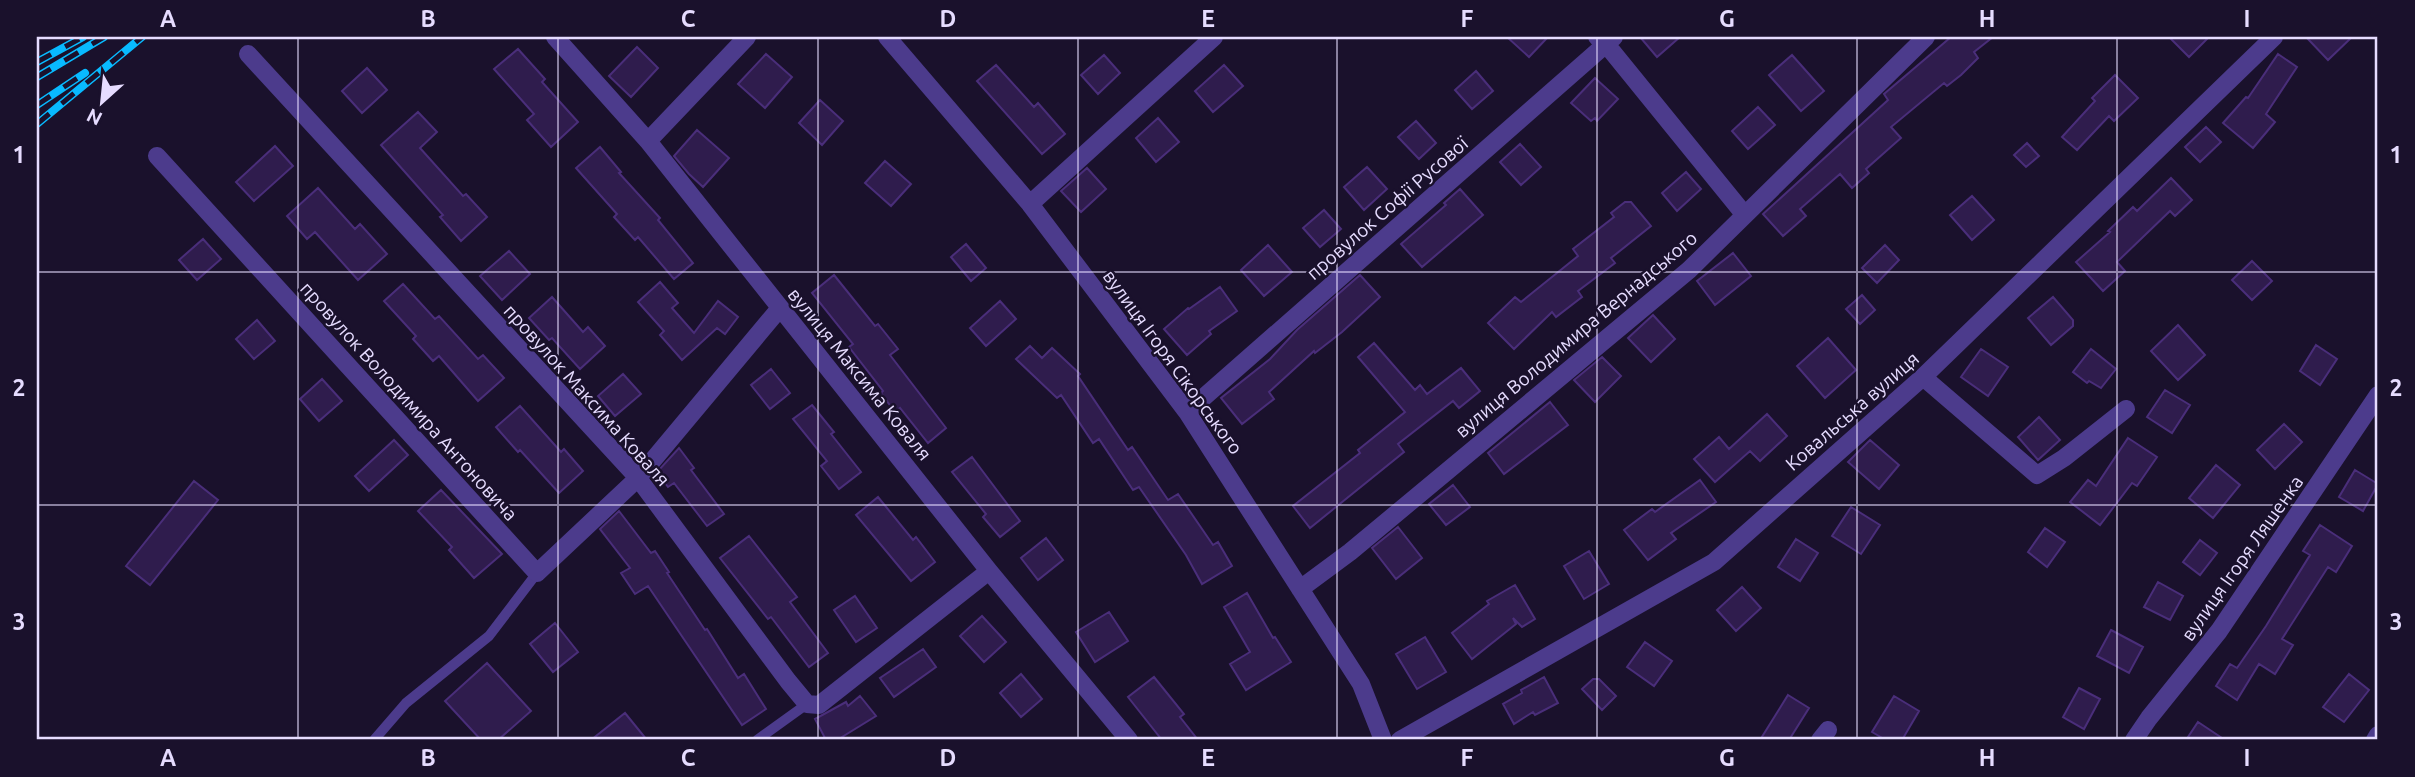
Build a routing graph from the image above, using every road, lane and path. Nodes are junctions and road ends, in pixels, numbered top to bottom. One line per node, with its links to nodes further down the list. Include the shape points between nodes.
1 (555, 37): 9 (street, вулиця Максима Коваля)
2 (747, 37): 9 (street)
3 (887, 37): 11 (street, вулиця Ігоря Сікорського)
4 (1214, 37): 11 (street)
5 (1926, 37): 12 (street, вулиця Володимира Вернадського)
6 (2274, 37): 14 (street, Ковальська вулиця)
7 (1606, 39): 12 (street); 17 (street, провулок Софії Русової)
8 (248, 54): 18 (street, провулок Максима Коваля)
9 (648, 141): 13 (street, вулиця Максима Коваля)
10 (157, 156): 20 (street, провулок Володимира Антоновича)
11 (1030, 204): 17 (street, вулиця Ігоря Сікорського)
12 (1744, 215): 21 (street, вулиця Володимира Вернадського, via 1689,270)
13 (780, 308): 18 (street); 19 (street, вулиця Максима Коваля)
14 (1923, 377): 16 (street, via 2037,475); 28 (street, Ковальська вулиця, via 1714,562)
15 (2378, 395): 29 (street, вулиця Ігоря Ляшенка, via 2219,631)
16 (2126, 409)
17 (1187, 412): 21 (street, вулиця Ігоря Сікорського)
18 (638, 478): 20 (street); 22 (street, провулок Максима Коваля)
19 (989, 571): 22 (street, via 819,705); 26 (street, вулиця Максима Коваля)
20 (537, 573): 24 (lane, via 489,636 406,703)
21 (1300, 589): 27 (street, вулиця Ігоря Сікорського, via 1361,684)
22 (807, 704): 25 (lane)
23 (2378, 735): 30 (street)
24 (374, 740)
25 (757, 740)
26 (1129, 740)
27 (1383, 740)
28 (1399, 740)
29 (2134, 740)
30 (2375, 740)

